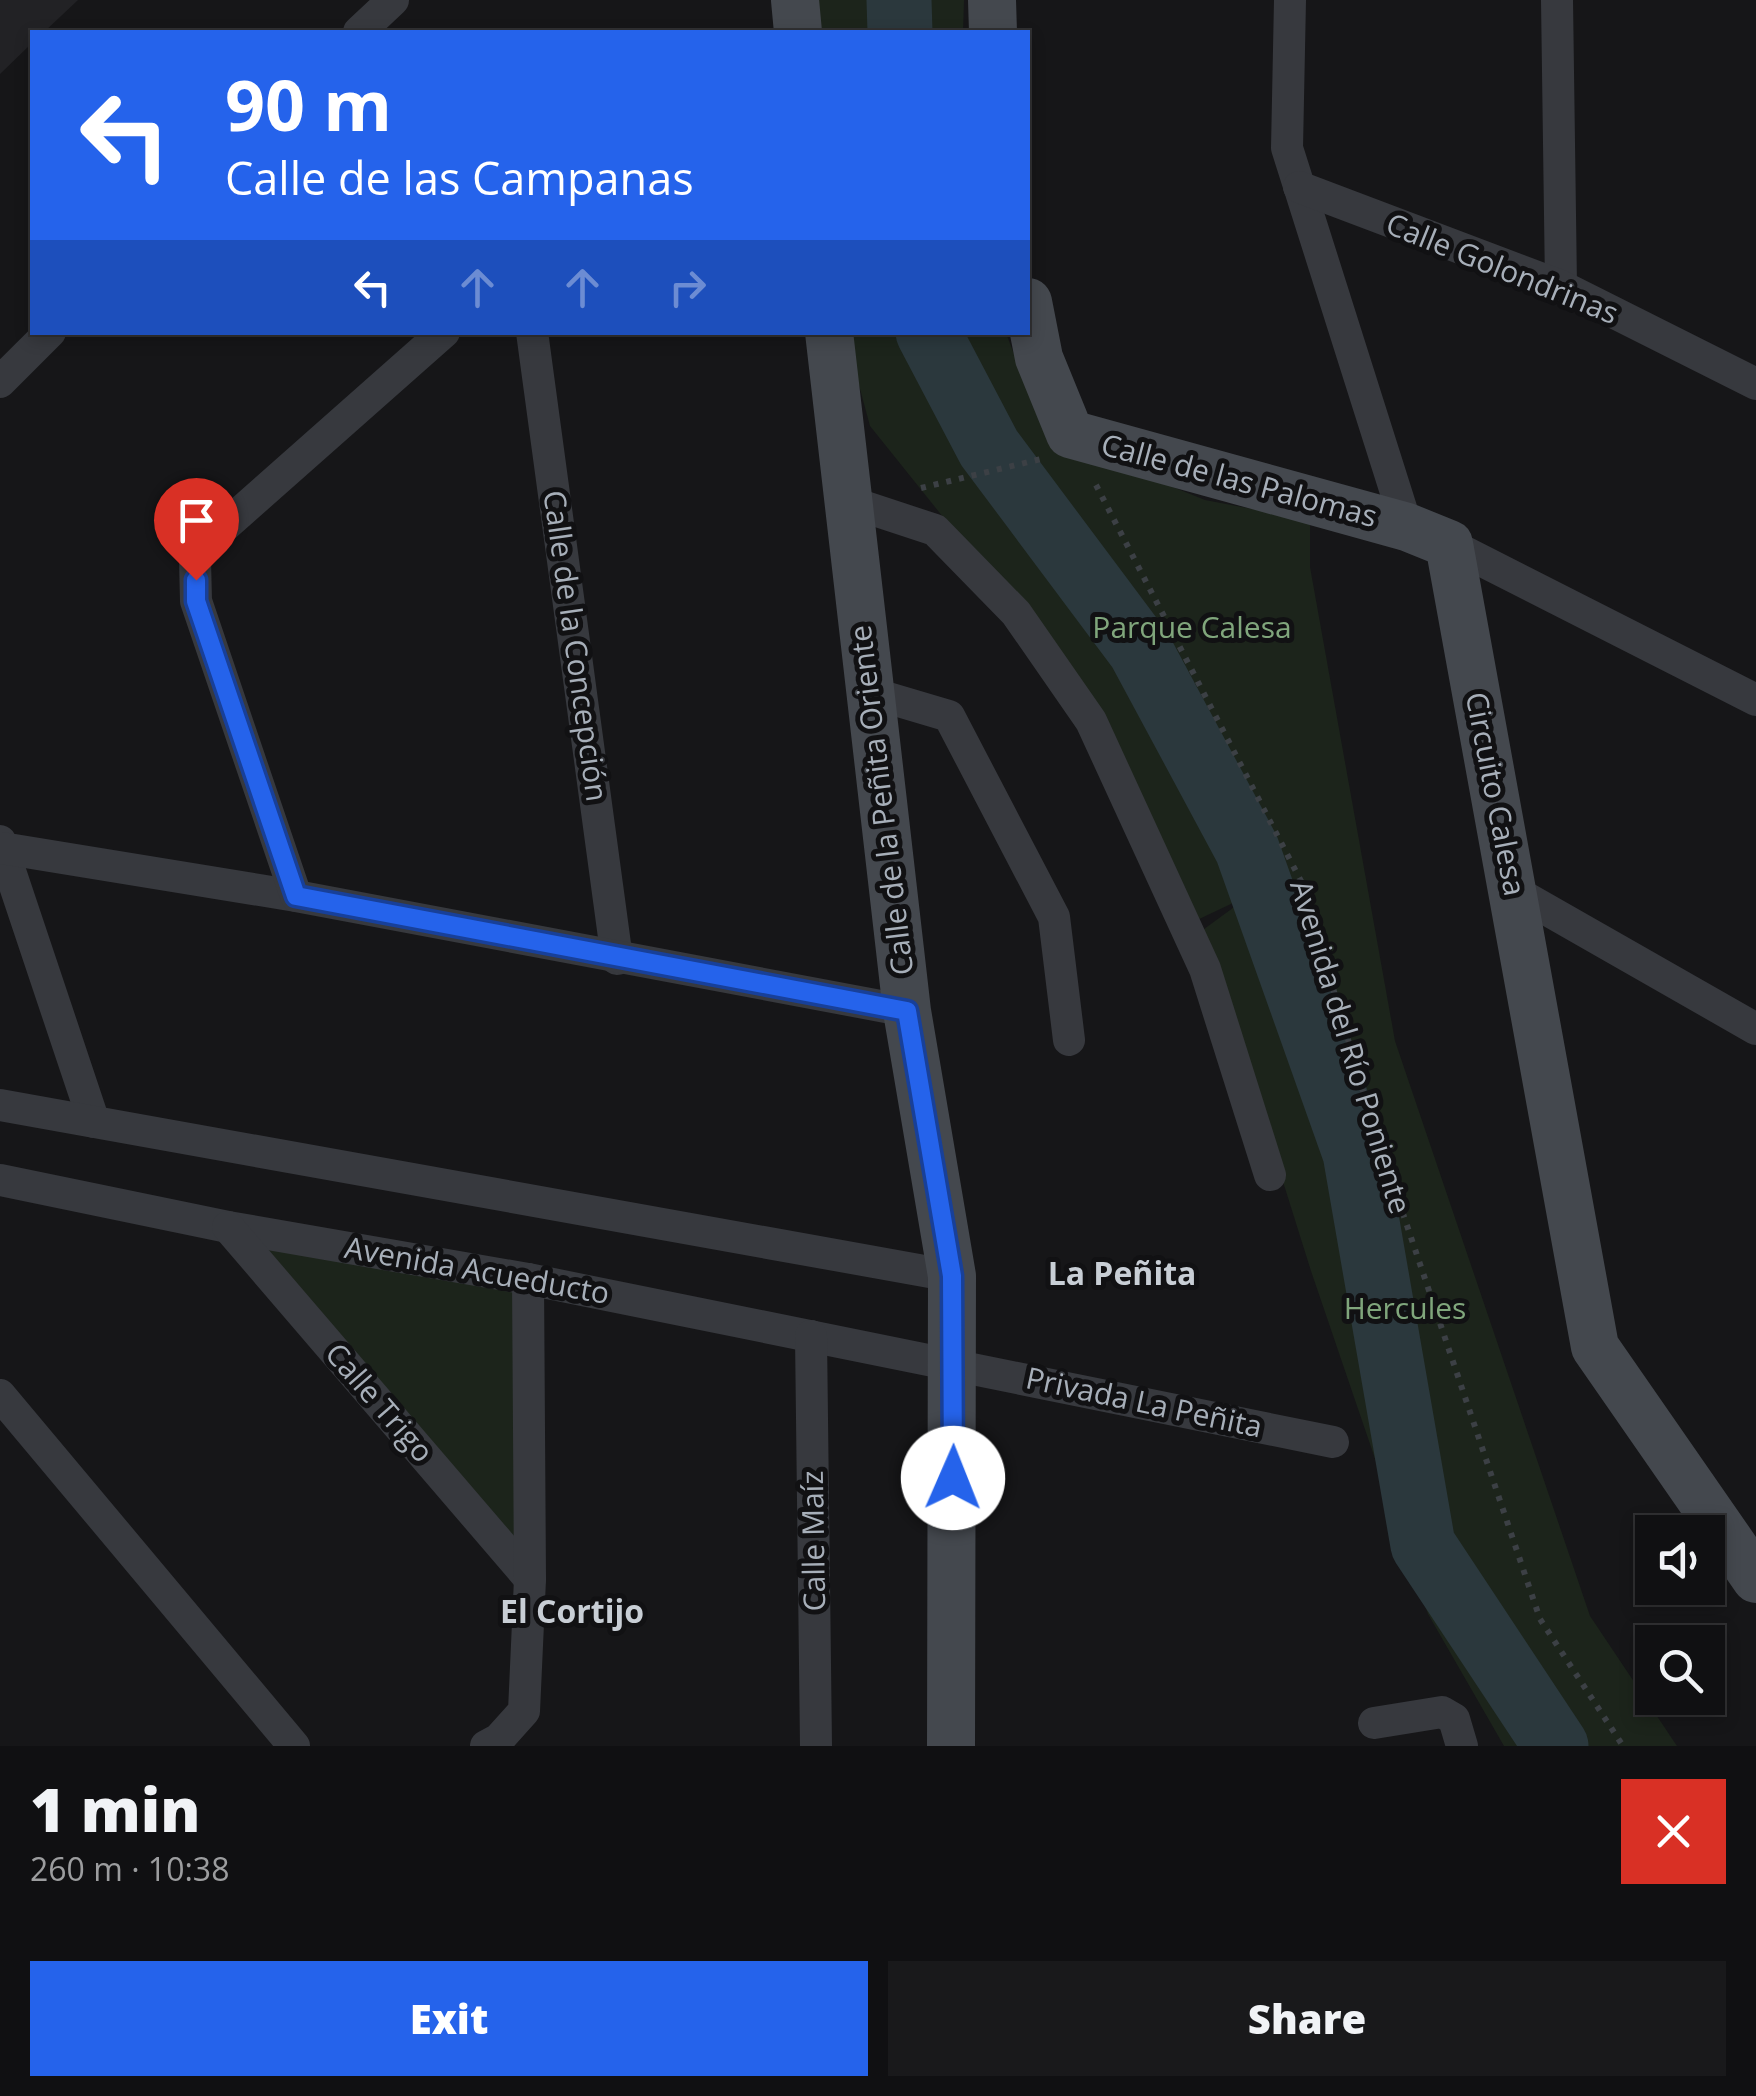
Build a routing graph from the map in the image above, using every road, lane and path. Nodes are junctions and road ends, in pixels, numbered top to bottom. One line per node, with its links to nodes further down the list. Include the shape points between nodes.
1 (393, 0): 5 (street)
2 (992, 0): 6 (main road)
3 (1290, 0): 7 (street, Circuito Calesa, via 1287,148)
4 (1557, 0): 8 (street)
5 (362, 30)
6 (993, 30)
7 (1299, 187): 8 (street, Calle Golondrinas); 19 (street, Circuito Calesa)
8 (1561, 286): 15 (street, Calle Golondrinas)
9 (1030, 311): 16 (main road)
10 (47, 335): 14 (street)
11 (441, 335): 24 (street, via 194,560 196,601)
12 (532, 335): 25 (street, Calle de la Concepción)
13 (829, 335): 18 (main road, Calle de la Peñita Oriente)
14 (0, 382)
15 (1756, 384)
16 (1060, 446): 17 (path); 19 (main road, Calle de las Palomas); 48 (path, Avenida del Río Poniente, via 1303,885 1372,1122 1540,1620)
17 (917, 488)
18 (846, 501): 20 (main road, Calle de la Peñita Oriente); 31 (street, via 935,530 1016,613 1092,722 1204,969)
19 (1428, 536): 21 (street, Calle de las Palomas); 23 (main road, Circuito Calesa)
20 (868, 692): 26 (main road, Calle de la Peñita Oriente); 28 (street, via 949,716 1054,917)
21 (1756, 700)
22 (1, 845): 24 (street); 30 (street)
23 (1514, 891): 27 (street); 41 (main road, Circuito Calesa, via 1595,1347)
24 (296, 896): 25 (street)
25 (617, 960): 26 (street)
26 (907, 1011): 34 (main road, Calle de la Peñita Oriente)
27 (1756, 1029)
28 (1069, 1040)
29 (0, 1105): 30 (street)
30 (94, 1122): 34 (street)
31 (1270, 1175)
32 (0, 1180): 33 (street, Avenida Acueducto)
33 (228, 1227): 35 (street, Avenida Acueducto); 40 (street, Calle Trigo)
34 (952, 1276): 37 (main road, Calle de la Peñita Oriente)
35 (528, 1279): 36 (street, Avenida Acueducto); 40 (street)
36 (812, 1336): 37 (street, Avenida Acueducto); 45 (street, Calle Maíz)
37 (954, 1364): 39 (street, Privada La Peñita); 46 (main road, Calle de la Peñita Oriente)
38 (0, 1395): 43 (street)
39 (1333, 1442)
40 (530, 1579): 44 (street, via 524,1710)
41 (1756, 1579)
42 (1374, 1723): 47 (street, via 1442,1712 1454,1718)
43 (294, 1746)
44 (486, 1746)
45 (816, 1746)
46 (951, 1746)
47 (1462, 1746)
48 (1623, 1746)

